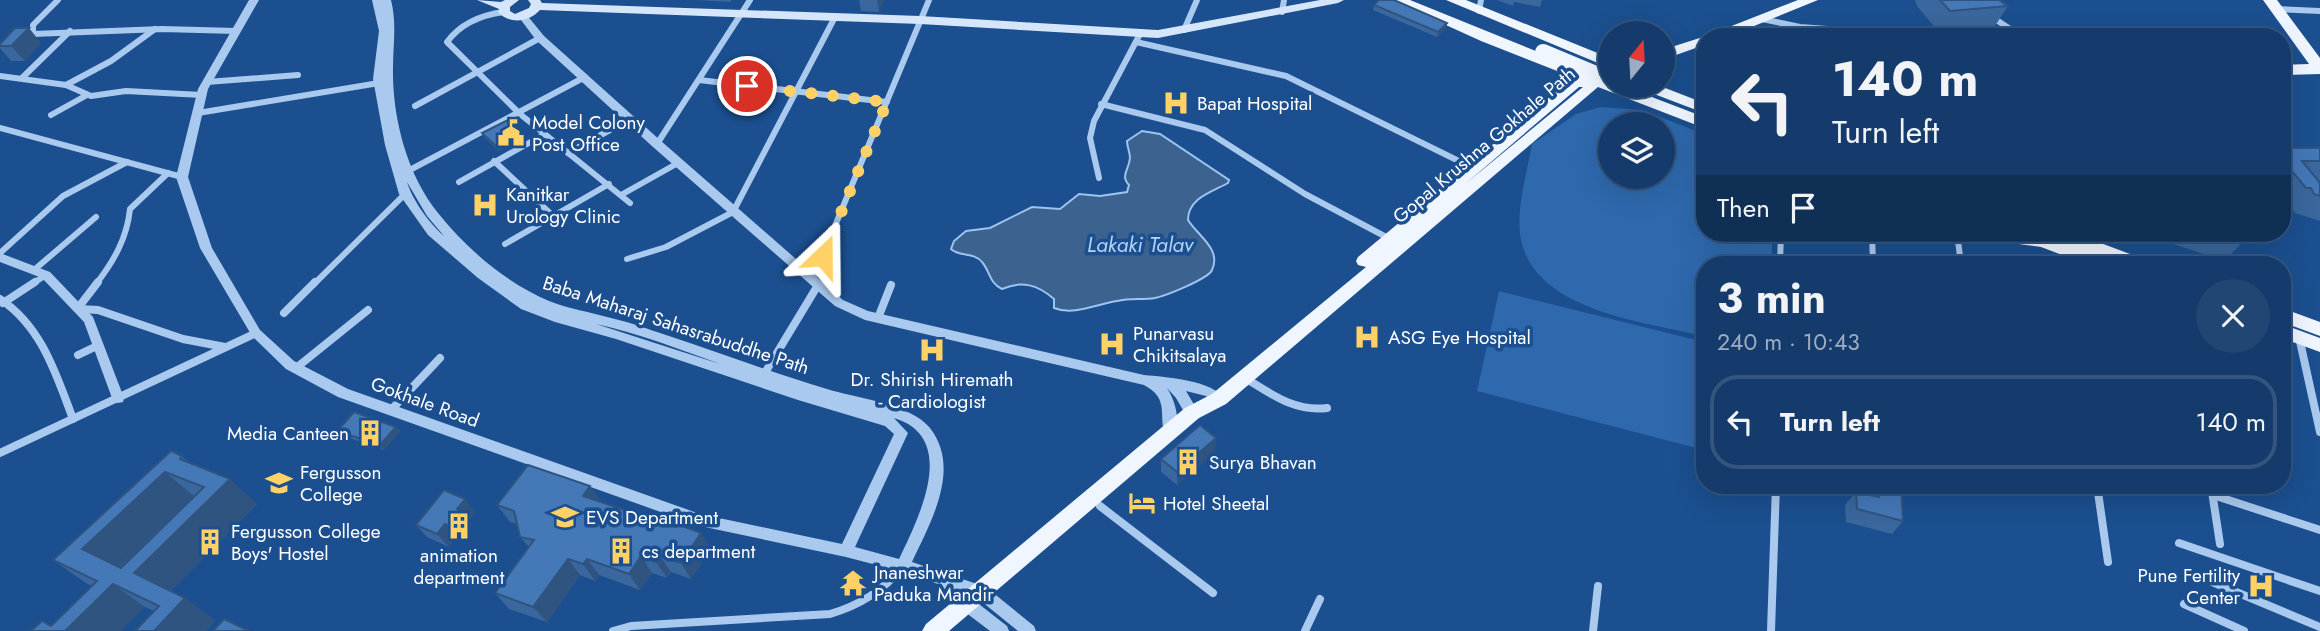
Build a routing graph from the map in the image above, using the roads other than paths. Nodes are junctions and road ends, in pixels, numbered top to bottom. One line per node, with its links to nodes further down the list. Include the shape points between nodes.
1 (58, 0): 34 (street, via 32,31)
2 (254, 0): 35 (street)
3 (377, 0): 53 (street, Baba Maharaj Sahasrabuddhe Path, via 384,30)
4 (386, 0): 81 (street, Baba Maharaj Sahasrabuddhe Path, via 393,29 388,77)
5 (483, 0): 16 (main road)
6 (750, 0): 22 (street)
7 (929, 0): 26 (street)
8 (1197, 0): 33 (street)
9 (1338, 0): 19 (main road)
10 (1398, 0): 39 (main road)
11 (1418, 0): 39 (main road)
12 (1438, 0): 39 (main road)
13 (1453, 0): 18 (main road)
14 (1811, 0): 25 (main road)
15 (535, 3): 22 (main road); 23 (main road)
16 (509, 4): 23 (main road, via 510,16); 45 (street, via 461,27 447,42)
17 (2273, 4): 21 (street); 30 (main road)
18 (1480, 5): 39 (main road)
19 (1283, 6): 33 (main road)
20 (1983, 11): 29 (street)
21 (2320, 11)
22 (741, 14): 24 (main road); 50 (street)
23 (523, 16): 36 (street)
24 (835, 18): 26 (main road); 57 (street)
25 (1761, 19): 27 (main road); 28 (street)
26 (920, 20): 37 (main road); 62 (street)
27 (1737, 28)
28 (1814, 28)
29 (2008, 28)
30 (2290, 28)
31 (155, 29): 34 (street); 35 (street); 54 (street, via 111,61)
32 (2291, 29): 42 (main road)
33 (1184, 30): 37 (main road)
34 (70, 31): 49 (street)
35 (236, 31): 56 (street)
36 (540, 38): 45 (street); 48 (street)
37 (1138, 38): 63 (street); 79 (street, via 1286,76)
38 (1696, 43): 40 (main road)
39 (1547, 50): 41 (main road); 44 (main road, bridge); 52 (main road)
40 (1675, 50)
41 (1598, 61)
42 (2320, 69): 43 (main road)
43 (2291, 70)
44 (1598, 71)
45 (477, 72): 65 (street); 68 (street)
46 (298, 75): 56 (street)
47 (0, 76): 49 (street)
48 (585, 77): 68 (street); 70 (street)
49 (22, 78): 54 (street)
50 (699, 80): 57 (street); 74 (street)
51 (1598, 80): 52 (main road)
52 (1594, 82): 71 (main road); 79 (main road, Gopal Krushna Gokhale Path, via 1575,83); 119 (main road, Gopal Krushna Gokhale Path)
53 (379, 83): 66 (street); 81 (street, Baba Maharaj Sahasrabuddhe Path)
54 (66, 85): 58 (street)
55 (1675, 88): 59 (main road)
56 (204, 89): 58 (street); 66 (street)
57 (796, 92): 62 (street); 89 (street)
58 (87, 95): 69 (street)
59 (1696, 96)
60 (1675, 97): 64 (main road)
61 (1656, 98): 67 (main road)
62 (887, 102): 101 (street)
63 (1101, 104): 83 (street, via 1090,138); 92 (street, via 1205,130 1305,194)
64 (1696, 105)
65 (415, 106)
66 (198, 113): 82 (street)
67 (1696, 113)
68 (520, 114): 73 (street); 81 (street)
69 (51, 115)
70 (630, 119): 74 (street); 75 (street)
71 (1696, 120)
72 (0, 128): 77 (street)
73 (545, 134): 75 (street); 76 (street)
74 (657, 144): 78 (street)
75 (568, 153): 85 (street)
76 (494, 161): 84 (street); 90 (street)
77 (127, 162): 80 (street); 95 (street, via 63,196)
78 (678, 163): 87 (street); 89 (street)
79 (1473, 168): 92 (main road, Gopal Krushna Gokhale Path)
80 (168, 173): 82 (street); 104 (street, via 130,209 130,223 109,266)
81 (403, 173): 86 (street, Baba Maharaj Sahasrabuddhe Path); 96 (street, Baba Maharaj Sahasrabuddhe Path)
82 (182, 177): 110 (street, Gokhale Road, via 206,248)
83 (1099, 178)
84 (459, 182)
85 (609, 184): 87 (street); 90 (street)
86 (405, 194): 96 (street, Baba Maharaj Sahasrabuddhe Path, via 432,232); 106 (street)
87 (621, 195): 88 (street)
88 (630, 203)
89 (733, 212): 99 (street, via 666,247); 101 (street)
90 (552, 215): 93 (street)
91 (96, 217): 100 (street)
92 (1390, 239): 123 (main road, Gopal Krushna Gokhale Path)
93 (505, 244)
94 (2069, 244): 97 (main road); 98 (main road)
95 (0, 255): 100 (street)
96 (467, 255): 120 (street, Baba Maharaj Sahasrabuddhe Path, via 565,312 623,326)
97 (2089, 256)
98 (2112, 256)
99 (627, 259)
100 (40, 273): 103 (street); 104 (street)
101 (815, 283): 107 (street, via 839,303); 120 (street)
102 (891, 285): 107 (street)
103 (2, 302): 128 (street, via 30,326 51,358)
104 (78, 309): 113 (street, via 89,320); 115 (street, via 99,310 183,339)
105 (368, 310): 118 (street)
106 (284, 313)
107 (878, 318): 121 (street)
108 (2291, 318): 109 (main road)
109 (2320, 329)
110 (256, 333): 115 (street); 118 (street, Gokhale Road)
111 (2291, 334): 114 (main road)
112 (2291, 337): 130 (street)
113 (99, 345): 116 (street); 124 (street)
114 (2320, 345)
115 (225, 347): 124 (street)
116 (78, 355)
117 (440, 358): 126 (street)
118 (296, 368): 126 (street, Gokhale Road, via 343,393)
119 (1243, 377): 123 (main road, Gopal Krushna Gokhale Path); 125 (street, via 1292,406 1313,411)
120 (761, 378): 139 (street, Baba Maharaj Sahasrabuddhe Path, via 889,422 901,433); 141 (street, Baba Maharaj Sahasrabuddhe Path, via 907,417 932,439 936,490)
121 (1144, 380): 122 (street); 129 (street, via 1156,384 1167,396)
122 (1169, 382): 123 (street); 127 (street)
123 (1214, 395): 127 (main road, Gopal Krushna Gokhale Path, via 1200,400)
124 (118, 398): 128 (street)
125 (1326, 408)
126 (391, 410): 139 (street, Gokhale Road, via 701,520)
127 (1192, 413): 129 (main road, Gopal Krushna Gokhale Path); 135 (main road, Gopal Krushna Gokhale Path, via 1195,422)
128 (73, 419): 131 (street)
129 (1170, 432): 146 (main road, Gopal Krushna Gokhale Path)
130 (2320, 432)
131 (0, 453)
132 (1776, 494): 156 (street)
133 (2098, 494): 140 (street)
134 (2213, 495): 136 (street); 138 (street)
135 (1100, 506): 145 (street); 146 (main road, Gopal Krushna Gokhale Path, via 994,595)
136 (2320, 530)
137 (2179, 542): 144 (street)
138 (2220, 544)
139 (846, 551): 141 (street, Gokhale Road)
140 (2108, 562)
141 (903, 566): 146 (street, Gokhale Road); 150 (street, via 869,599 839,613 631,626)
142 (2193, 574): 149 (street)
143 (1598, 586): 155 (street)
144 (2320, 591)
145 (1213, 593)
146 (974, 598): 151 (main road, Gopal Krushna Gokhale Path); 152 (street); 153 (street)
147 (1320, 599): 154 (street)
148 (2184, 604): 157 (street)
149 (2320, 627)
150 (613, 631)
151 (933, 631)
152 (1002, 631)
153 (1029, 631)
154 (1305, 631)
155 (1593, 631)
156 (1772, 631)
157 (2244, 631)

